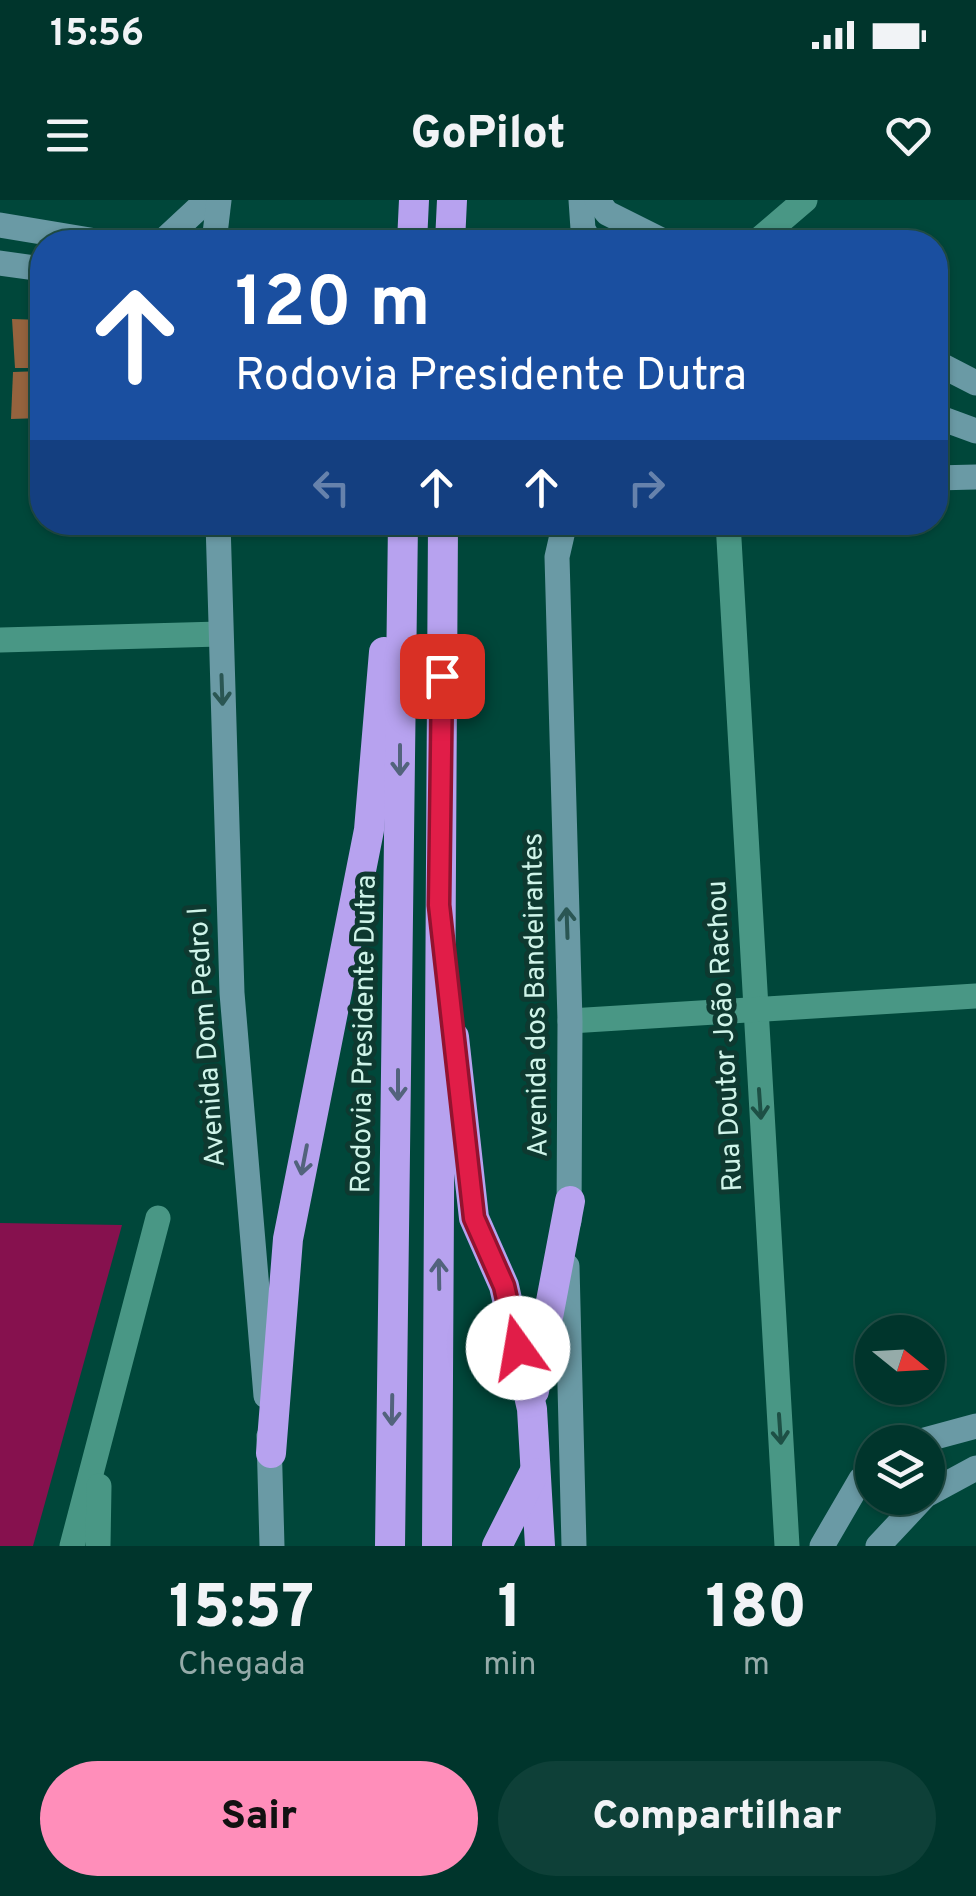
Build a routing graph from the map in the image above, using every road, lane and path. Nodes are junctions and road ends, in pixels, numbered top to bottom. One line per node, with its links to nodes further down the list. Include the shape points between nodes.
1 (208, 200): 11 (main road)
2 (219, 200): 12 (main road)
3 (414, 200): 13 (highway)
4 (452, 200): 14 (highway)
5 (581, 200): 15 (main road)
6 (597, 200): 16 (main road, via 607,214)
7 (806, 200): 17 (street)
8 (0, 224): 9 (main road)
9 (26, 229): 10 (main road); 18 (main road)
10 (32, 230)
11 (175, 230)
12 (215, 230)
13 (413, 230)
14 (451, 230)
15 (584, 230)
16 (640, 230)
17 (770, 230)
18 (0, 251)
19 (0, 263): 20 (main road)
20 (30, 267)
21 (948, 369): 22 (main road)
22 (976, 383)
23 (948, 420): 24 (main road)
24 (976, 430)
25 (976, 477): 26 (main road)
26 (948, 478)
27 (218, 535): 33 (main road, Avenida Dom Pedro I)
28 (402, 535): 32 (highway, Rodovia Presidente Dutra)
29 (443, 535): 35 (highway)
30 (562, 535): 38 (main road, Avenida dos Bandeirantes, one-way to 30, via 557,557)
31 (729, 535): 37 (street, Rua Doutor João Rachou)
32 (401, 581): 46 (highway, one-way to 46, via 382,661 369,830 288,1239); 55 (highway, Rodovia Presidente Dutra, one-way to 55)
33 (220, 634): 34 (street); 46 (main road, Avenida Dom Pedro I, one-way to 46, via 232,992)
34 (0, 640)
35 (439, 905): 41 (highway, via 474,1218 504,1286); 56 (highway, one-way to 35)
36 (976, 996): 37 (street)
37 (754, 1007): 38 (street); 61 (street, Rua Doutor João Rachou, one-way to 61)
38 (570, 1021): 39 (main road, Avenida dos Bandeirantes)
39 (570, 1202): 41 (highway); 43 (main road, Avenida dos Bandeirantes)
40 (158, 1218): 45 (street)
41 (532, 1409): 48 (highway)
42 (976, 1426): 44 (main road)
43 (571, 1431): 59 (main road, Avenida dos Bandeirantes); 60 (street, Avenida dos Bandeirantes, via 582,1450)
44 (945, 1434)
45 (99, 1450): 52 (street); 53 (street)
46 (271, 1453): 54 (main road, Avenida Dom Pedro I)
47 (976, 1468): 49 (main road)
48 (536, 1470): 57 (highway); 58 (highway)
49 (945, 1485)
50 (855, 1488): 62 (main road)
51 (907, 1515): 63 (main road)
52 (72, 1546)
53 (98, 1546)
54 (272, 1546)
55 (390, 1546)
56 (437, 1546)
57 (497, 1546)
58 (540, 1546)
59 (574, 1546)
60 (586, 1546)
61 (787, 1546)
62 (822, 1546)
63 (878, 1546)

